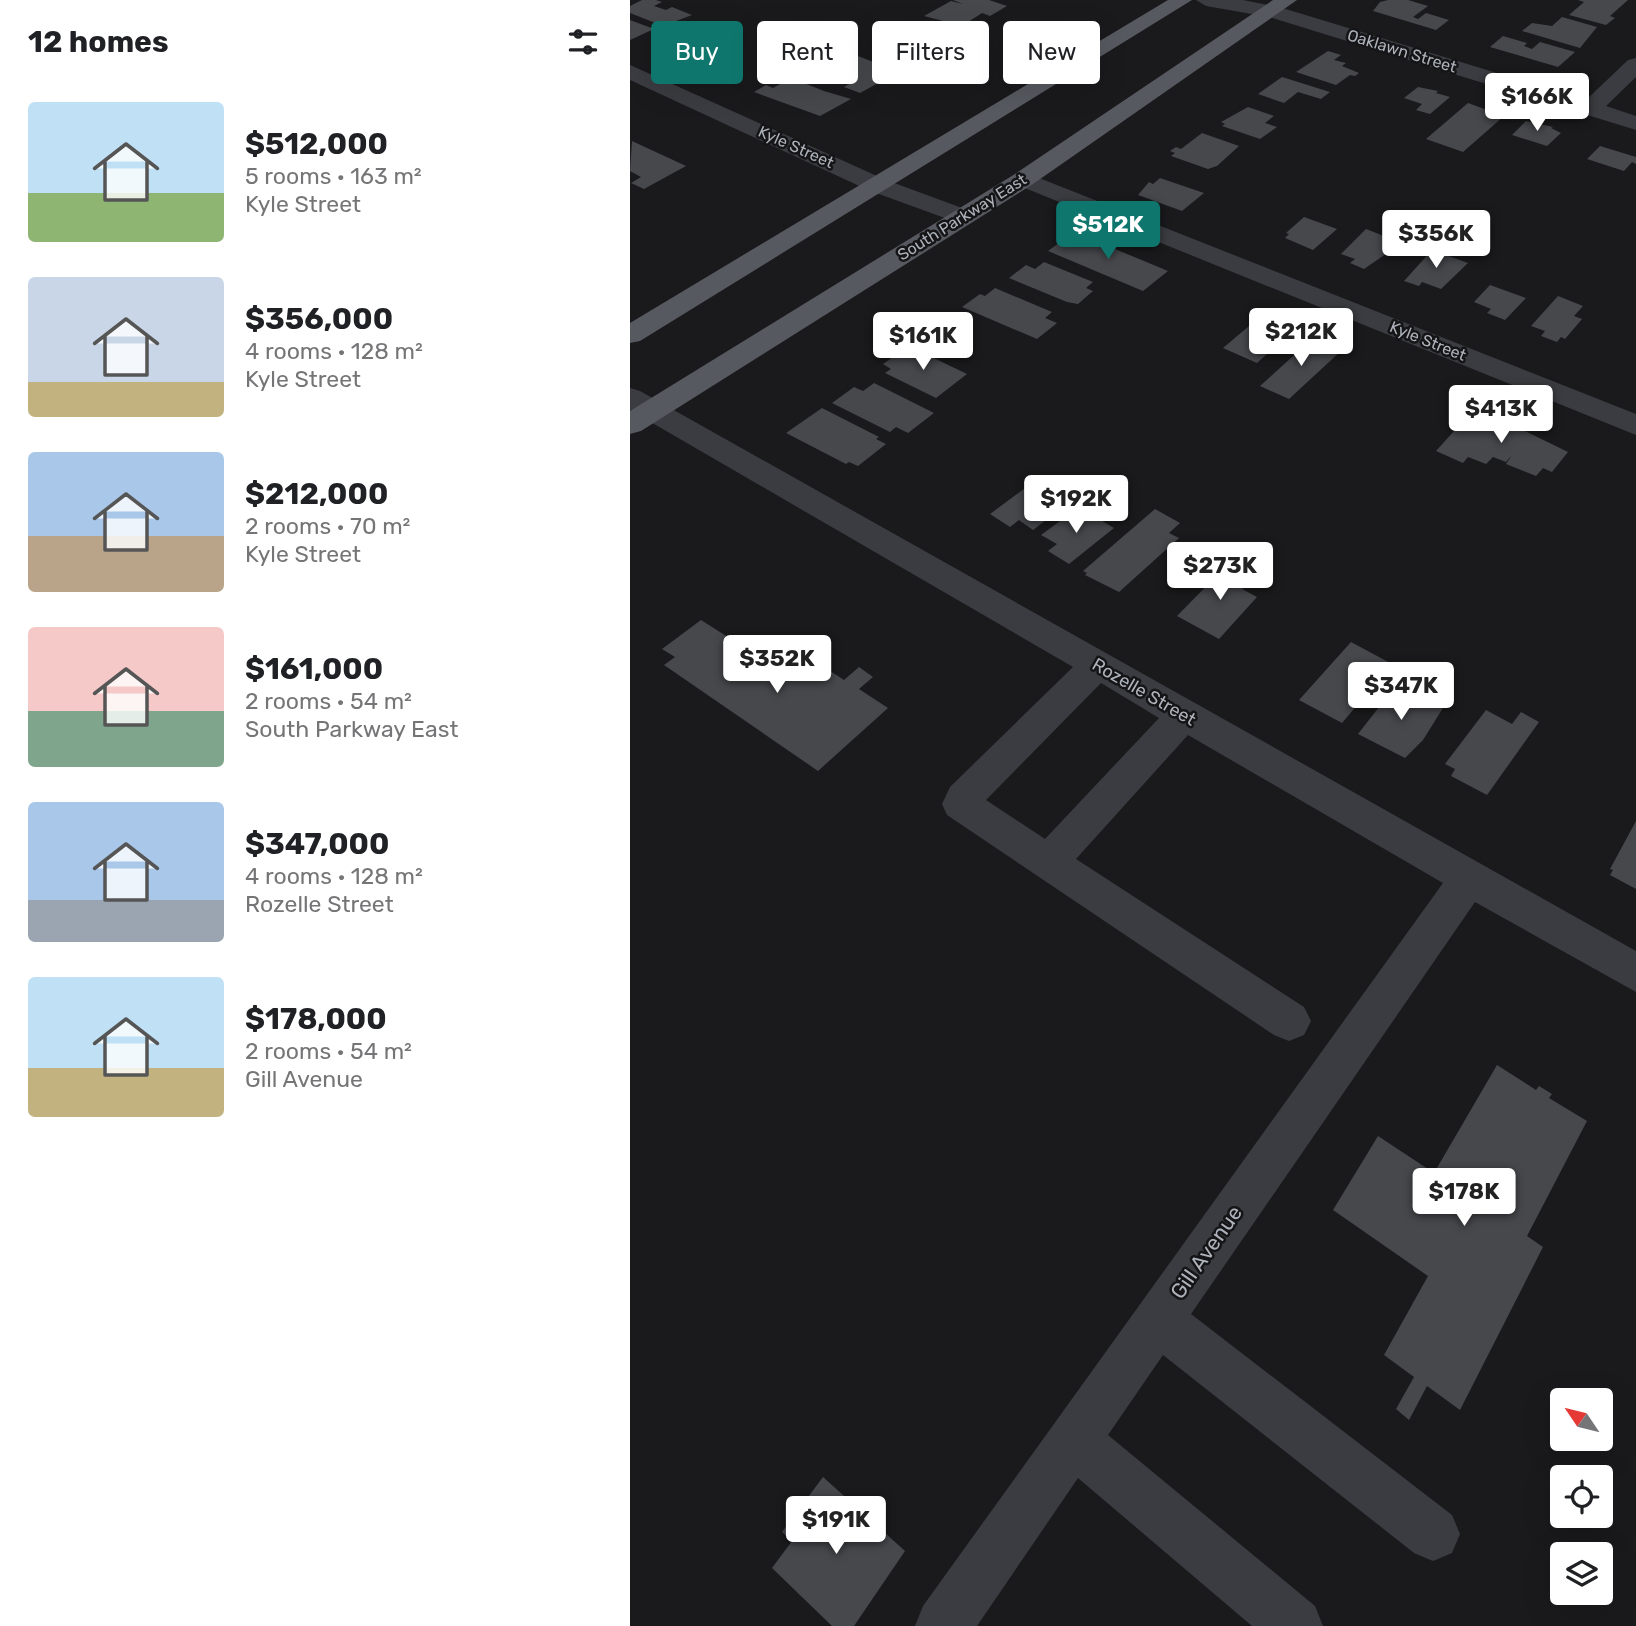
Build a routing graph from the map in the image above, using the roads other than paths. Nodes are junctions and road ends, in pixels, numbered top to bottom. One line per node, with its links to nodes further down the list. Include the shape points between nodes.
1 (1182, 0): 9 (main road)
2 (1206, 0): 3 (street, Oaklawn Street)
3 (1280, 5): 6 (street, Oaklawn Street); 8 (main road, South Parkway East)
4 (1636, 65): 6 (street)
5 (630, 72): 9 (street, Kyle Street)
6 (1590, 109): 7 (street, Oaklawn Street)
7 (1636, 123)
8 (1024, 179): 10 (main road, South Parkway East); 13 (street, Kyle Street)
9 (877, 185): 10 (street, Kyle Street); 11 (main road)
10 (964, 216): 12 (main road, South Parkway East)
11 (630, 335)
12 (637, 410): 14 (street, Rozelle Street)
13 (1636, 425)
14 (1097, 665): 15 (street, Rozelle Street); 16 (street, via 963,798 964,808)
15 (1184, 715): 16 (street); 17 (street, Rozelle Street)
16 (1048, 863): 19 (street)
17 (1469, 878): 18 (street, Rozelle Street); 20 (street, Gill Avenue)
18 (1636, 973)
19 (1289, 1021)
20 (1158, 1320): 21 (street, Gill Avenue); 22 (street)
21 (1074, 1440): 23 (street, Gill Avenue); 24 (street)
22 (1433, 1534)
23 (943, 1626)
24 (1295, 1626)

